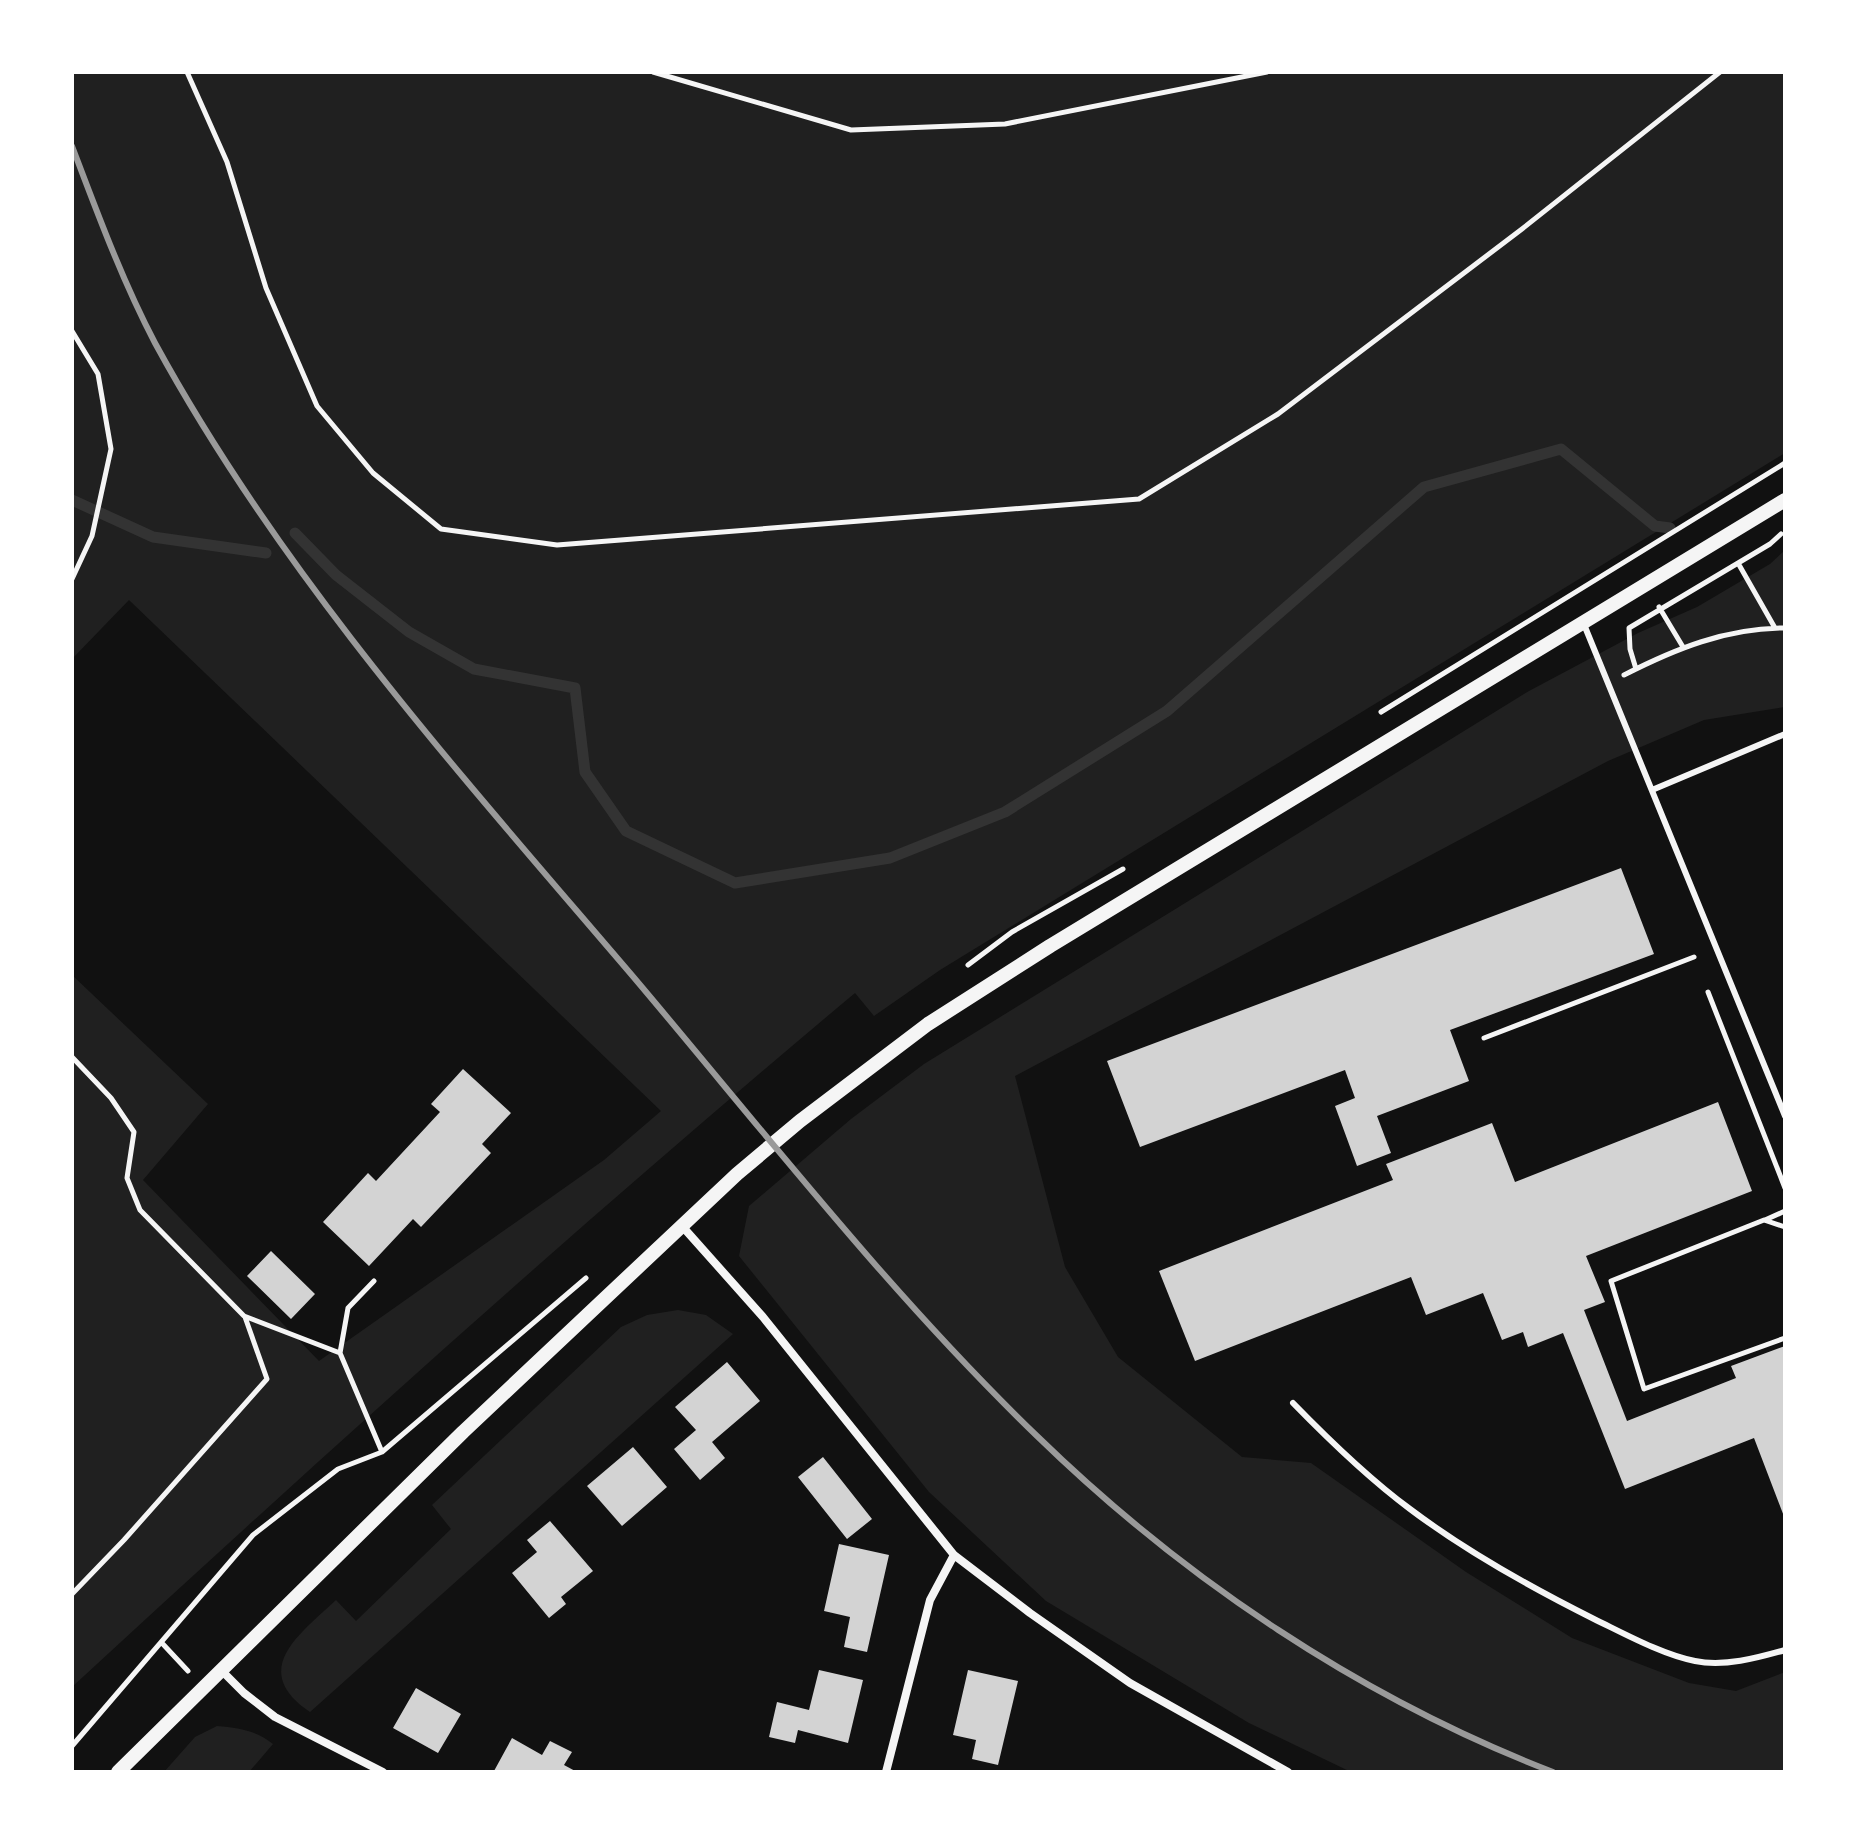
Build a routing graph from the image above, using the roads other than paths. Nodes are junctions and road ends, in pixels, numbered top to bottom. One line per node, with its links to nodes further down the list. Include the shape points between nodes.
1 (1785, 500): 2 (street)
2 (1583, 622): 4 (lane); 6 (street, via 928,1024 800,1121)
3 (1785, 734): 4 (lane)
4 (1652, 790): 5 (lane)
5 (1785, 1116)
6 (682, 1226): 8 (street, via 763,1317); 10 (street, via 463,1432)
7 (1293, 1403): 9 (lane, via 1409,1509 1560,1602 1695,1661 1729,1662)
8 (954, 1555): 13 (street, via 930,1600); 14 (street, via 1130,1683)
9 (1785, 1650)
10 (222, 1671): 11 (street); 12 (street, via 275,1717)
11 (118, 1772)
12 (383, 1772)
13 (886, 1772)
14 (1288, 1772)

